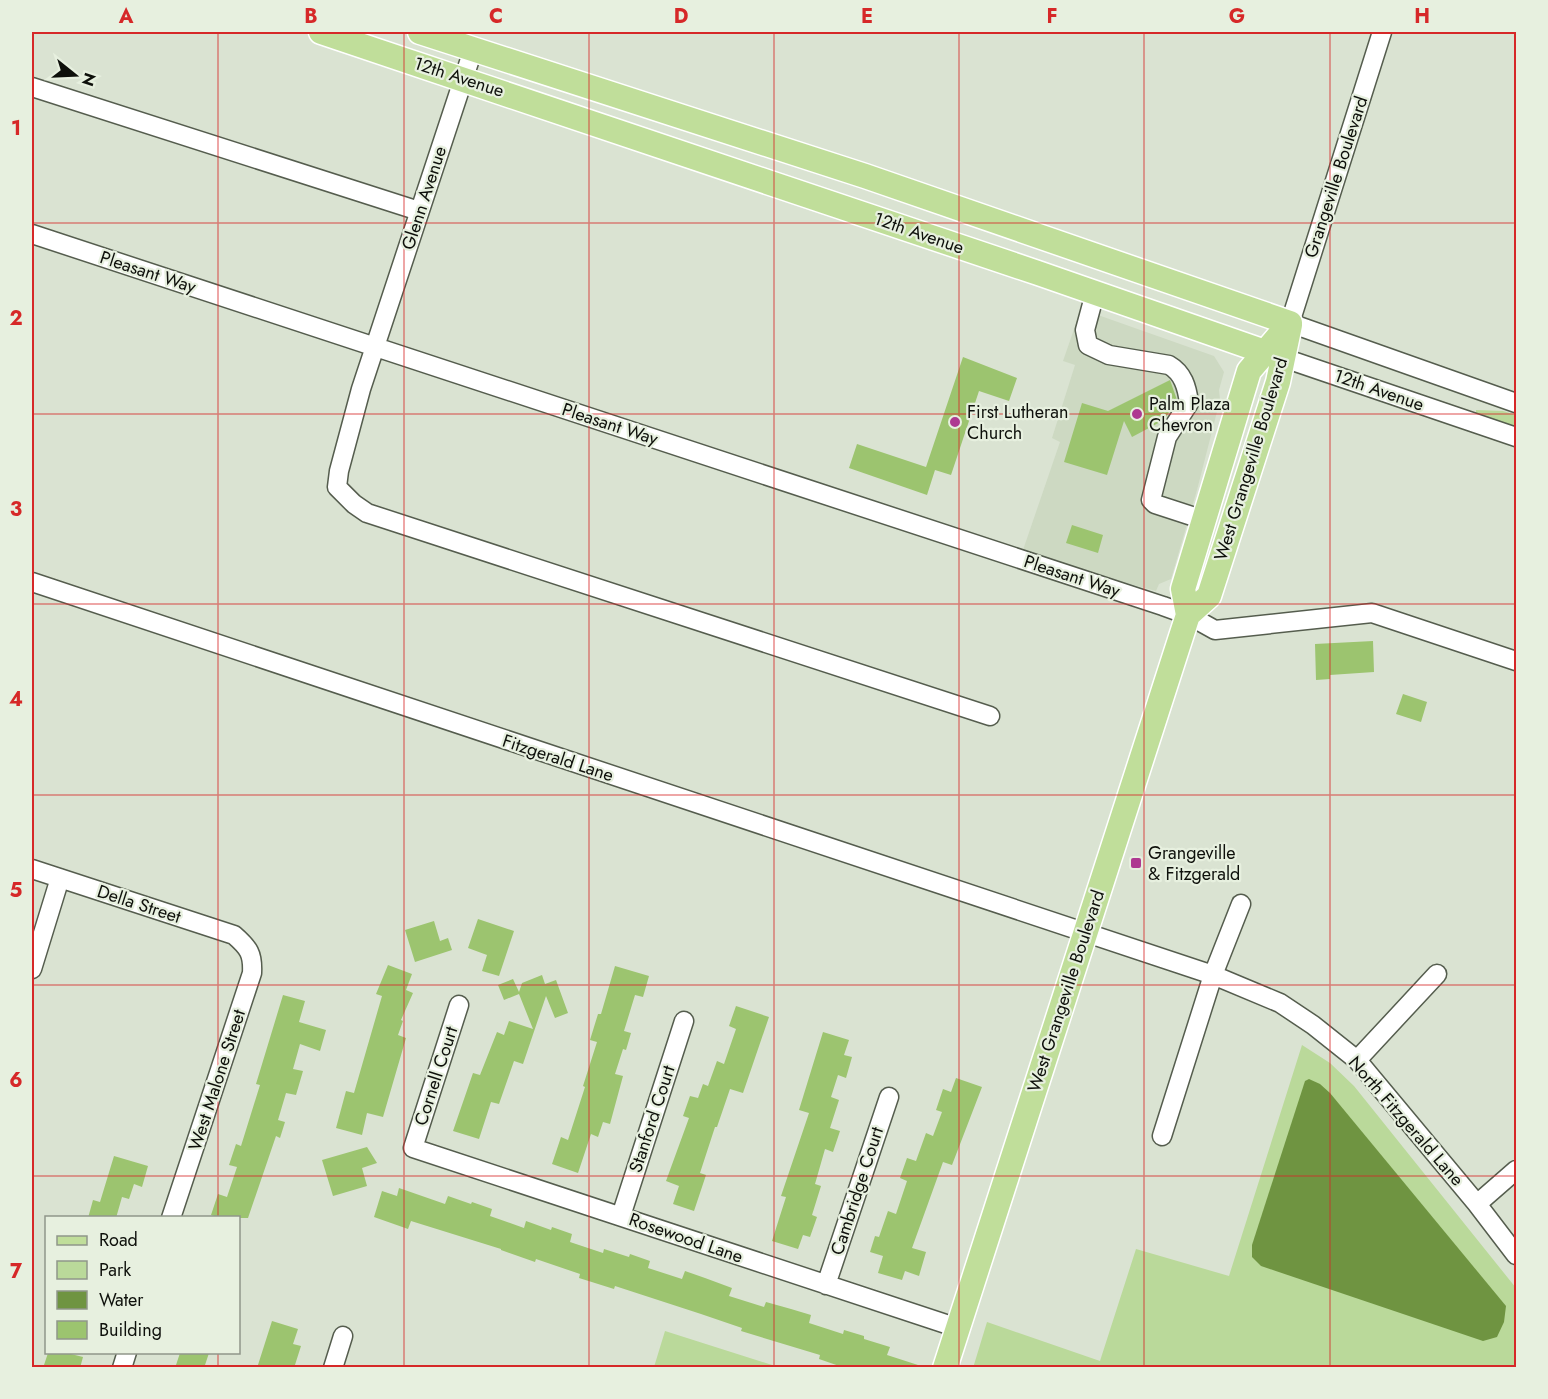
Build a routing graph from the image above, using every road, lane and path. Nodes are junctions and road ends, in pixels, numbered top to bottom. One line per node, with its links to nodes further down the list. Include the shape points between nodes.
1 (321, 32): 5 (main road, 12th Avenue)
2 (420, 32): 4 (main road, 12th Avenue)
3 (1382, 32): 10 (street, Grangeville Boulevard)
4 (473, 50): 5 (street, Glenn Avenue); 10 (main road, 12th Avenue, via 865,176)
5 (463, 78): 7 (street, Glenn Avenue); 9 (main road, 12th Avenue)
6 (32, 87): 7 (street)
7 (419, 212): 11 (street, Glenn Avenue)
8 (32, 234): 11 (street, Pleasant Way)
9 (1095, 292): 12 (main road, 12th Avenue); 15 (street, via 1085,330 1088,345 1109,355 1168,365 1176,369 1186,385 1190,403 1167,437 1151,500)
10 (1290, 323): 12 (main road, West Grangeville Boulevard); 13 (street, 12th Avenue)
11 (375, 346): 17 (street, Pleasant Way); 19 (street, Glenn Avenue, via 337,487 367,513)
12 (1274, 355): 14 (street, 12th Avenue); 15 (main road, West Grangeville Boulevard, via 1248,371); 17 (main road, West Grangeville Boulevard, via 1278,382 1209,596)
13 (1516, 403)
14 (1516, 437)
15 (1204, 520): 17 (main road, West Grangeville Boulevard, via 1183,589)
16 (32, 582): 23 (street, Fitzgerald Lane)
17 (1188, 615): 18 (street, Pleasant Way, via 1215,630 1372,613); 23 (main road, West Grangeville Boulevard)
18 (1516, 661)
19 (990, 716)
20 (32, 869): 21 (street, Della Street)
21 (60, 879): 24 (street, Della Street, via 234,935); 25 (street)
22 (1241, 904): 26 (street)
23 (1084, 933): 26 (street, North Fitzgerald Lane); 40 (main road, West Grangeville Boulevard)
24 (244, 944): 36 (street, West Malone Street, via 252,957 252,974)
25 (32, 969)
26 (1213, 975): 30 (street, North Fitzgerald Lane, via 1280,1003); 32 (street)
27 (1437, 975): 30 (street)
28 (459, 1005): 33 (street, Cornell Court)
29 (684, 1021): 37 (street, Stanford Court)
30 (1357, 1060): 35 (street, North Fitzgerald Lane)
31 (889, 1097): 39 (street, Cambridge Court)
32 (1161, 1136)
33 (413, 1148): 37 (street, Rosewood Lane)
34 (1516, 1170): 35 (street)
35 (1478, 1204): 38 (street, North Fitzgerald Lane)
36 (172, 1216)
37 (621, 1216): 39 (street, Rosewood Lane)
38 (1516, 1255)
39 (826, 1285): 40 (street, Rosewood Lane)
40 (958, 1328): 43 (main road, West Grangeville Boulevard)
41 (343, 1336): 42 (street)
42 (333, 1368)
43 (945, 1368)

